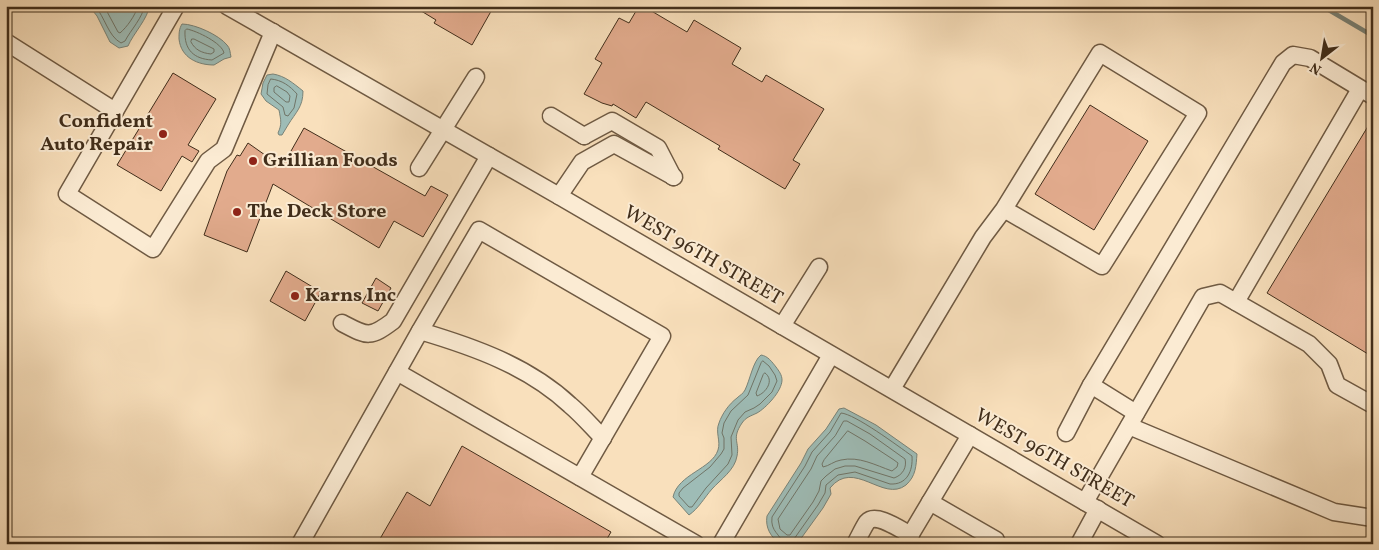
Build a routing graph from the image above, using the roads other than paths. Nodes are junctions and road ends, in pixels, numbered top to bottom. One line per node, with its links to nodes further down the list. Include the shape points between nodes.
1 (176, 6): 7 (street)
2 (227, 6): 3 (street, WEST 96TH STREET)
3 (273, 32): 7 (street, via 224,149 208,161 153,249 67,194); 9 (street, WEST 96TH STREET)
4 (8, 44): 7 (street)
5 (476, 77): 9 (street)
6 (1366, 93): 17 (street); 23 (street, via 1310,58 1293,55 1283,63)
7 (115, 111)
8 (551, 116): 10 (street)
9 (443, 130): 11 (street, WEST 96TH STREET); 13 (street)
10 (584, 136): 12 (street); 12 (street, via 612,121 658,148 674,177 614,144)
11 (489, 156): 14 (street, WEST 96TH STREET); 18 (street, via 393,321 379,331 367,334)
12 (582, 162): 14 (street)
13 (419, 168)
14 (559, 196): 19 (street, WEST 96TH STREET)
15 (1004, 208): 15 (street, via 1102,266 1198,113 1100,53); 24 (street)
16 (818, 267): 19 (street)
17 (1236, 302): 25 (street, via 1309,344 1328,364 1337,385); 26 (street, via 1220,293 1203,297)
18 (342, 324)
19 (782, 326): 21 (street, WEST 96TH STREET)
20 (420, 331): 22 (street); 29 (street, via 462,343 536,378 570,404); 29 (street, via 479,230 662,336)
21 (831, 355): 24 (street, WEST 96TH STREET); 38 (street)
22 (397, 372): 30 (street); 36 (street)
23 (1091, 385): 26 (street); 27 (street)
24 (892, 390): 28 (street, WEST 96TH STREET)
25 (1373, 404)
26 (1133, 419): 32 (street); 33 (street, via 1334,512)
27 (1066, 433)
28 (970, 435): 31 (street); 32 (street, WEST 96TH STREET)
29 (603, 438): 30 (street)
30 (580, 477): 37 (street)
31 (930, 502): 34 (street); 35 (street)
32 (1091, 506): 40 (street); 41 (street, WEST 96TH STREET)
33 (1373, 518)
34 (908, 539): 39 (street, via 880,519 873,518)
35 (996, 540)
36 (300, 544)
37 (696, 544)
38 (721, 544)
39 (856, 544)
40 (1079, 544)
41 (1157, 544)

